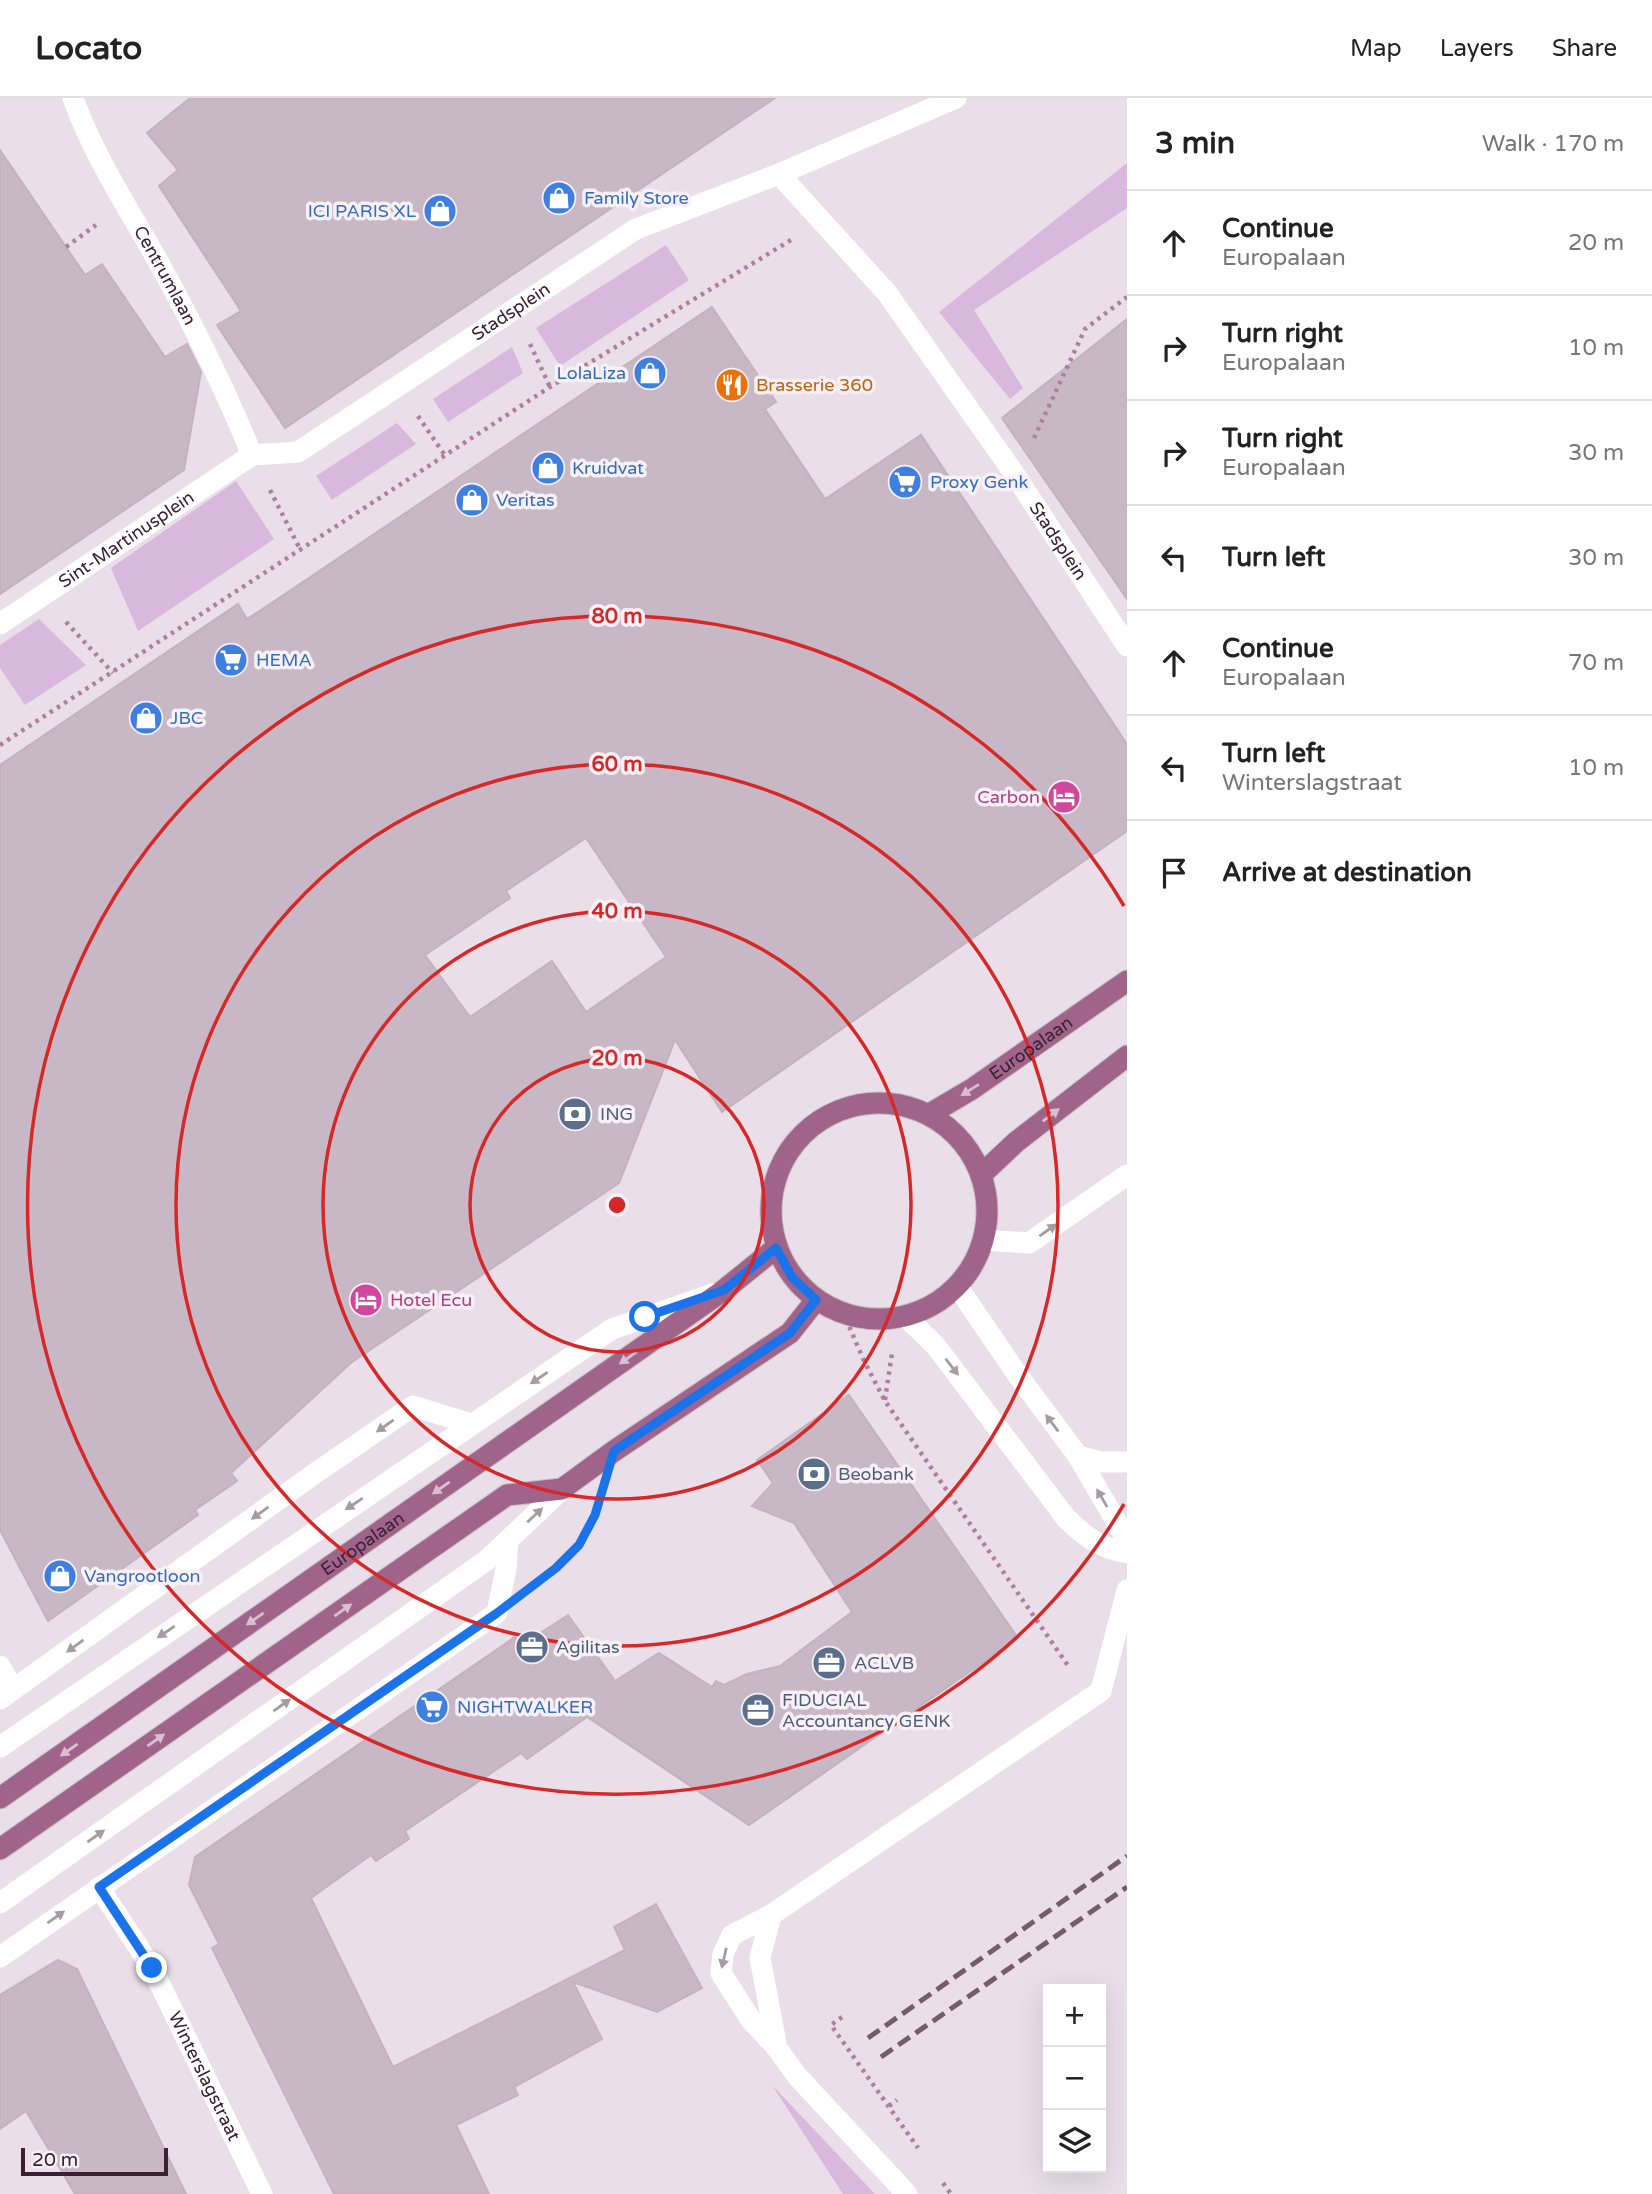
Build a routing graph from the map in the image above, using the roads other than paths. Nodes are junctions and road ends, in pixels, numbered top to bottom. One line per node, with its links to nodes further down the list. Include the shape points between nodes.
1 (73, 98): 4 (street, Centrumlaan, via 104,169 221,380)
2 (956, 98): 3 (street, Stadsplein)
3 (779, 174): 4 (street, Stadsplein, via 636,229 298,452); 6 (street, Stadsplein, via 887,293 1011,469)
4 (252, 455): 5 (street, Sint-Martinusplein)
5 (0, 624)
6 (1127, 646)
7 (1127, 981): 9 (main road, Europalaan, one-way to 9)
8 (1127, 1056): 10 (main road, one-way to 8)
9 (933, 1112): 10 (main road, via 966,1147); 13 (main road, via 890,1103 859,1105 830,1115 804,1133 785,1158 773,1187 770,1217)
10 (981, 1175): 12 (main road, via 987,1207)
11 (1127, 1175): 12 (street, one-way to 11, via 1029,1243)
12 (984, 1240): 14 (main road, via 974,1264)
13 (776, 1248): 15 (main road, Europalaan); 16 (main road, via 792,1277)
14 (957, 1286): 17 (main road, via 934,1305); 19 (street, one-way to 14)
15 (724, 1290): 18 (street, Europalaan, one-way to 18, via 611,1329); 29 (main road, Europalaan, one-way to 29)
16 (816, 1300): 17 (main road, via 844,1315); 21 (main road, via 790,1333)
17 (901, 1318): 24 (street, one-way to 24, via 936,1345 1066,1518 1097,1544)
18 (471, 1424): 27 (street, one-way to 27, via 413,1406); 28 (street, Europalaan, one-way to 28)
19 (1077, 1456): 20 (street); 23 (street, one-way to 19)
20 (1127, 1462)
21 (562, 1489): 22 (street, one-way to 21); 30 (main road, one-way to 21, via 506,1495)
22 (508, 1541): 31 (street, via 497,1613); 32 (street, one-way to 22)
23 (1127, 1541)
24 (1127, 1553)
25 (1127, 1590): 33 (street, via 1101,1691)
26 (0, 1666): 27 (street)
27 (6, 1695)
28 (0, 1747)
29 (0, 1798)
30 (0, 1849)
31 (99, 1887): 34 (street, one-way to 31); 36 (street, Winterslagstraat, via 152,1968)
32 (0, 1903)
33 (771, 1915): 35 (street, via 760,1958); 35 (street, one-way to 35, via 732,1935 721,1973 751,2020)
34 (0, 1956)
35 (777, 2048): 37 (street, via 797,2076)
36 (262, 2194)
37 (908, 2194)

